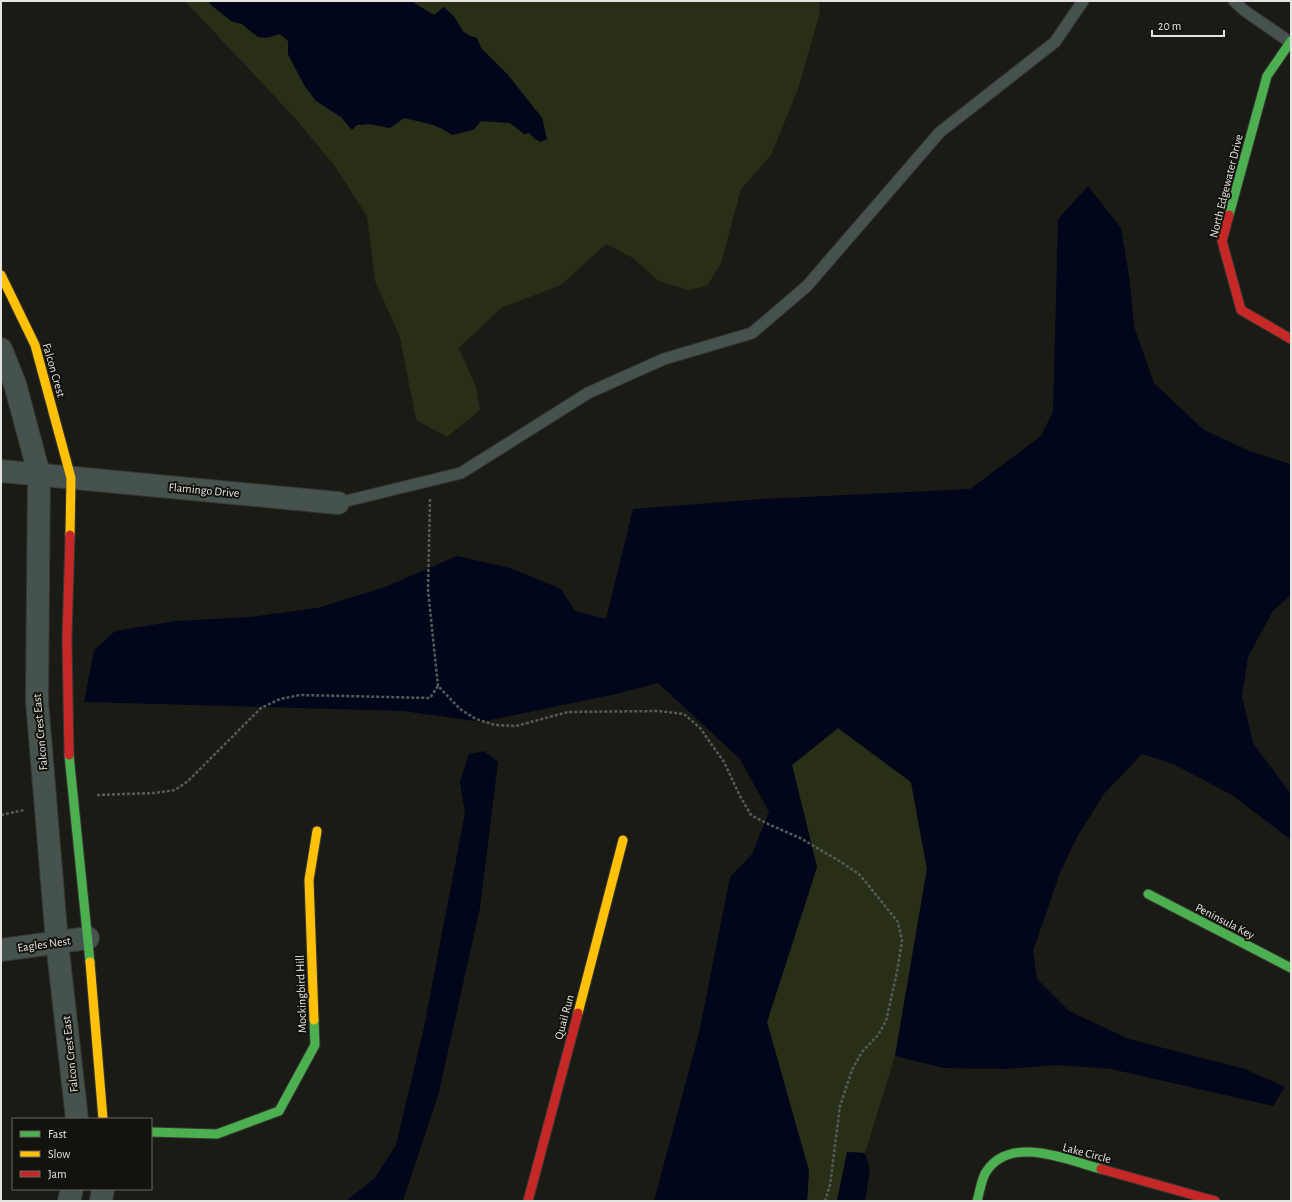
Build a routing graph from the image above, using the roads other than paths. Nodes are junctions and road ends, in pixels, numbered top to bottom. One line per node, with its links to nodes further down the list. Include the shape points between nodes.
1 (1083, 1): 10 (lane, via 1055,42 940,132 807,286 752,333 664,359 588,393 461,473)
2 (1234, 1): 3 (lane)
3 (1291, 42): 5 (street, North Edgewater Drive, via 1267,76 1222,241 1241,310)
4 (1, 274): 9 (street, Falcon Crest, via 36,345)
5 (1291, 339)
6 (1, 349): 8 (street, Falcon Crest East, via 15,384)
7 (1, 471): 8 (street, Flamingo Drive)
8 (39, 474): 9 (street, Flamingo Drive); 12 (street, Falcon Crest East)
9 (71, 478): 10 (street, Flamingo Drive); 11 (street)
10 (338, 502)
11 (68, 675): 12 (street); 16 (street, via 69,758)
12 (37, 676): 17 (street, Falcon Crest East)
13 (318, 831): 22 (street, Mockingbird Hill, via 309,880 315,1044 279,1111 217,1134)
14 (623, 840): 27 (street, Quail Run)
15 (1148, 894): 19 (street, Peninsula Key)
16 (88, 938): 17 (street, Eagles Nest); 21 (street)
17 (57, 942): 18 (street, Eagles Nest); 20 (street, Falcon Crest East)
18 (1, 950)
19 (1291, 968)
20 (77, 1118)
21 (103, 1118)
22 (152, 1132)
23 (72, 1190): 25 (street)
24 (103, 1190): 26 (street)
25 (69, 1201)
26 (101, 1201)
27 (528, 1201)
28 (977, 1201): 29 (street, Lake Circle, via 988,1168 1012,1152 1027,1151 1047,1154)
29 (1215, 1201)

